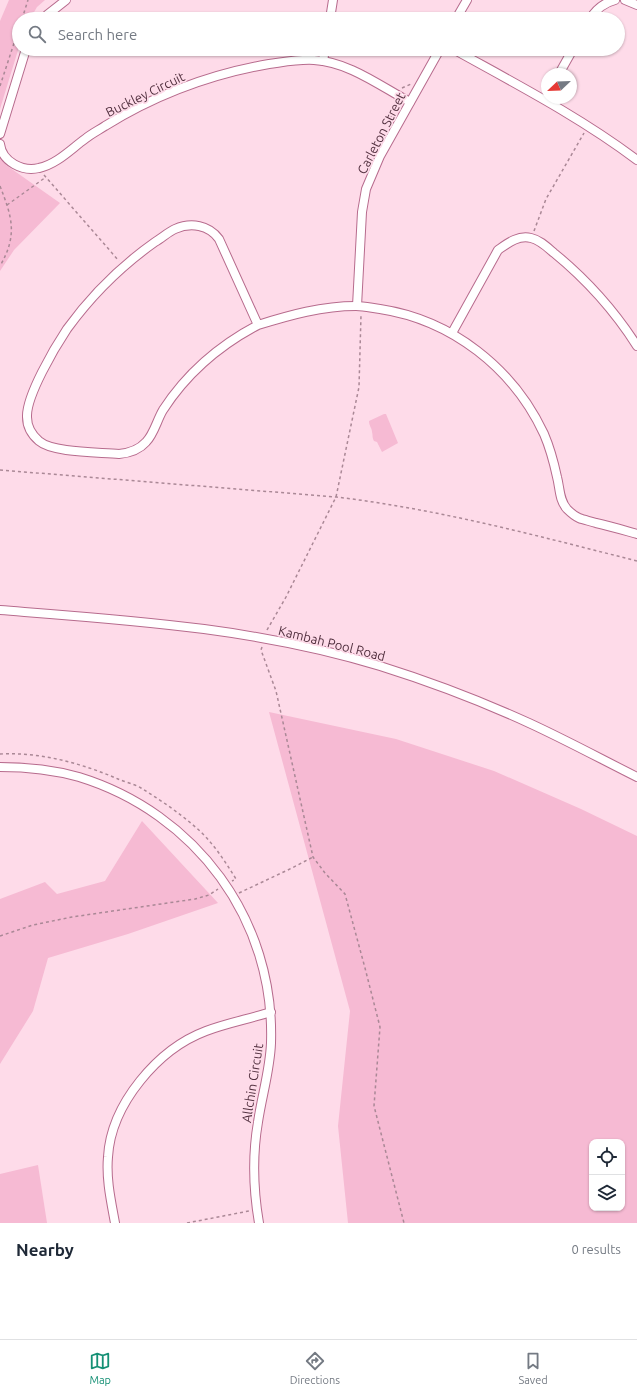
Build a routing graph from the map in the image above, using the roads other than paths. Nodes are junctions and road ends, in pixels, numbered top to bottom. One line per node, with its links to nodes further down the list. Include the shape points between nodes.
1 (66, 0): 7 (street)
2 (332, 0): 8 (street)
3 (467, 0): 9 (street)
4 (614, 0): 10 (street, via 605,3)
5 (625, 0): 6 (street)
6 (637, 5)
7 (51, 12)
8 (331, 12)
9 (460, 12)
10 (595, 12)
11 (24, 56): 21 (street)
12 (324, 56): 16 (street)
13 (436, 56): 19 (street, Carleton Street)
14 (466, 56): 18 (street)
15 (569, 56): 17 (street)
16 (323, 61): 19 (street, Buckley Circuit, via 358,73); 22 (street, Buckley Circuit, via 293,61 253,67 194,83 156,98 120,117 85,138 53,163 39,168 24,168 14,164 6,158)
17 (562, 68)
18 (541, 95)
19 (410, 102): 24 (street, Carleton Street, via 380,156 366,189 362,212)
20 (555, 104): 23 (street)
21 (0, 134)
22 (0, 144)
23 (637, 160)
24 (357, 306): 25 (street, via 320,309); 26 (street, via 419,318)
25 (258, 325): 25 (street, via 216,235 208,228 198,225 186,225 175,229 124,267 90,300 72,323 41,374 29,405 29,428 39,442 50,447 119,454 136,450 147,442 163,410 188,377 220,348)
26 (452, 333): 27 (street, via 498,250 509,242 531,238 539,241 573,268 600,296); 28 (street, via 478,351 501,372 530,408 550,449 561,498 566,508 578,518)
27 (637, 346)
28 (637, 534)
29 (0, 610): 31 (street, Kambah Pool Road, via 222,631 314,649 440,686 530,724)
30 (0, 767): 32 (street, Allchin Circuit, via 26,767 59,772 111,789 144,806 188,839 211,863 226,884 252,932 266,977)
31 (637, 777)
32 (271, 1012): 33 (street, via 206,1031 183,1042 153,1066 138,1084 115,1124 109,1146 108,1178); 34 (street, Allchin Circuit, via 268,1074 254,1151 254,1189)
33 (116, 1223)
34 (259, 1223)

